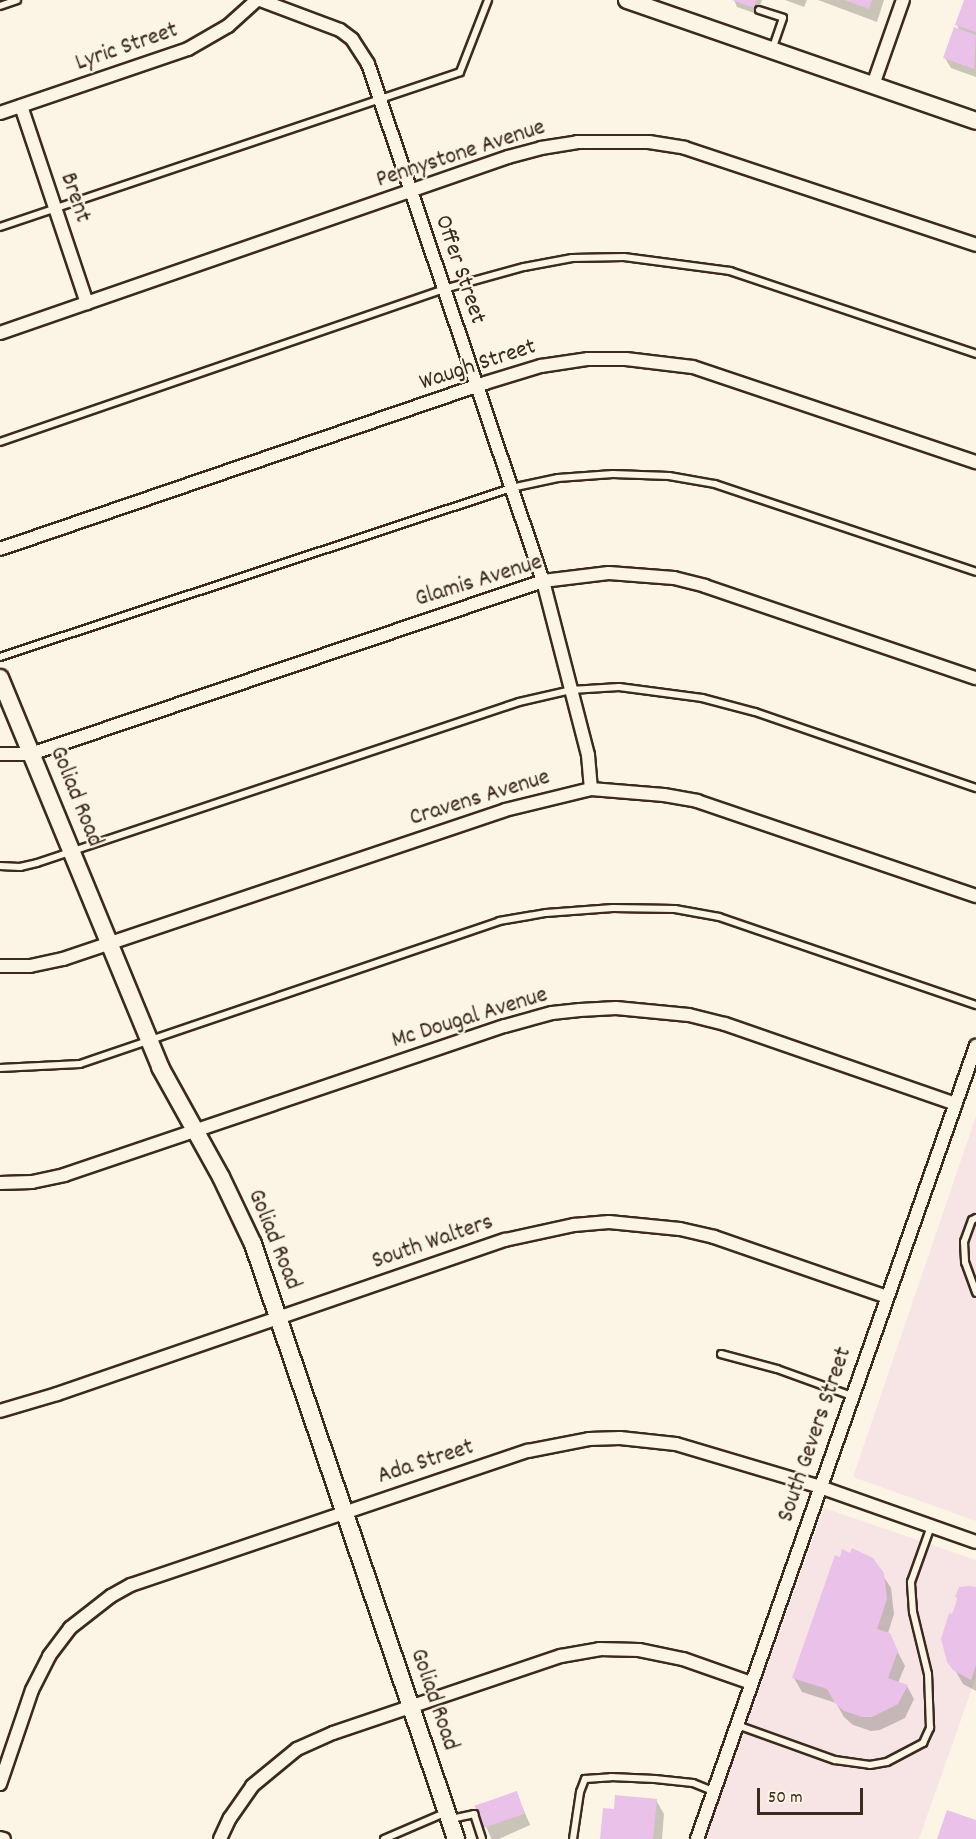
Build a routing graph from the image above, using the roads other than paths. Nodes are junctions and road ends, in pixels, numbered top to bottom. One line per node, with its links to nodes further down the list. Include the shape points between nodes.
1 (17, 0): 6 (lane)
2 (258, 0): 10 (street, Offer Street, via 327,23 352,39 368,64); 11 (street, Lyric Street, via 228,26 188,50)
3 (488, 0): 10 (lane, via 460,72)
4 (627, 0): 8 (main road)
5 (903, 0): 9 (street)
6 (0, 6)
7 (759, 10): 8 (lane, via 783,18)
8 (772, 50): 9 (main road)
9 (873, 85): 13 (main road)
10 (380, 98): 14 (street, Offer Street); 15 (lane)
11 (21, 106): 12 (street, Lyric Street); 15 (street, Brent)
12 (0, 113)
13 (976, 121)
14 (411, 192): 17 (street, Pennystone Avenue, via 540,148 595,141 649,142 720,157); 18 (street, Offer Street); 19 (street, Pennystone Avenue)
15 (55, 208): 16 (lane); 19 (street, Brent)
16 (0, 227)
17 (976, 245)
18 (444, 289): 21 (lane, via 572,258 673,261 730,271); 22 (street, Offer Street); 23 (lane)
19 (87, 303): 20 (street, Pennystone Avenue)
20 (0, 333)
21 (976, 354)
22 (477, 387): 24 (street, Waugh Street, via 541,366 588,359 693,367); 25 (street, Offer Street); 26 (street, Waugh Street)
23 (0, 442)
24 (976, 462)
25 (511, 488): 27 (lane, via 558,478 613,474 669,476 715,484); 28 (street, Offer Street); 29 (lane)
26 (0, 549)
27 (976, 572)
28 (543, 581): 31 (street, Glamis Avenue, via 609,573 674,578); 32 (street, Offer Street); 34 (street, Glamis Avenue)
29 (0, 657)
30 (0, 678): 34 (main road, Goliad Road)
31 (976, 678)
32 (571, 690): 35 (lane, via 619,687 702,698 755,712); 36 (street, Offer Street, via 588,755); 37 (lane, via 519,702)
33 (0, 753): 34 (street, Glamis Avenue)
34 (32, 754): 37 (main road, Goliad Road)
35 (976, 788)
36 (591, 789): 39 (street, Cravens Avenue, via 697,801); 40 (street, Cravens Avenue, via 506,810)
37 (71, 850): 38 (lane, via 20,867); 40 (main road, Goliad Road)
38 (0, 866)
39 (976, 896)
40 (109, 943): 41 (street, Cravens Avenue, via 47,963); 43 (main road, Goliad Road)
41 (0, 966)
42 (976, 1005): 43 (lane, via 720,917 675,909 612,908 499,921)
43 (148, 1039): 45 (lane, via 80,1064); 47 (main road, Goliad Road, via 177,1103)
44 (976, 1046): 46 (street, South Gevers Street)
45 (0, 1068)
46 (956, 1104): 47 (street, Mc Dougal Avenue, via 725,1024 680,1014 616,1008 552,1013 505,1026); 51 (street, South Gevers Street)
47 (195, 1131): 48 (street, Mc Dougal Avenue, via 48,1180); 52 (main road, Goliad Road, via 241,1216)
48 (0, 1183)
49 (976, 1218): 50 (lane, via 964,1242 964,1262)
50 (976, 1293)
51 (887, 1297): 52 (street, South Walters, via 714,1237 668,1227 609,1222 516,1237); 54 (street, South Gevers Street)
52 (279, 1318): 55 (street, South Walters); 57 (main road, Goliad Road)
53 (721, 1354): 54 (lane)
54 (852, 1396): 56 (street, South Gevers Street)
55 (0, 1411)
56 (820, 1487): 57 (street, Ada Street, via 676,1444 589,1439 528,1451); 58 (street, Ada Street); 60 (street, South Gevers Street)
57 (344, 1512): 61 (main road, Goliad Road); 63 (street, Ada Street, via 131,1585 89,1611 58,1641 40,1671)
58 (931, 1526): 59 (street, Ada Street); 62 (lane, via 911,1582 928,1684 930,1728 923,1743 887,1762 870,1765 836,1760)
59 (976, 1542)
60 (751, 1683): 61 (street, via 667,1655 599,1649 561,1656); 62 (street, South Gevers Street)
61 (410, 1706): 65 (main road, Goliad Road); 66 (street, via 315,1740 281,1760 240,1802)
62 (736, 1724): 64 (street, South Gevers Street)
63 (0, 1784)
64 (713, 1791): 70 (lane, via 655,1779 585,1779); 71 (street, South Gevers Street)
65 (448, 1816): 67 (lane); 68 (main road, Goliad Road); 69 (lane, via 474,1814)
66 (220, 1839)
67 (384, 1839)
68 (456, 1839)
69 (482, 1839)
70 (573, 1839)
71 (697, 1839)

